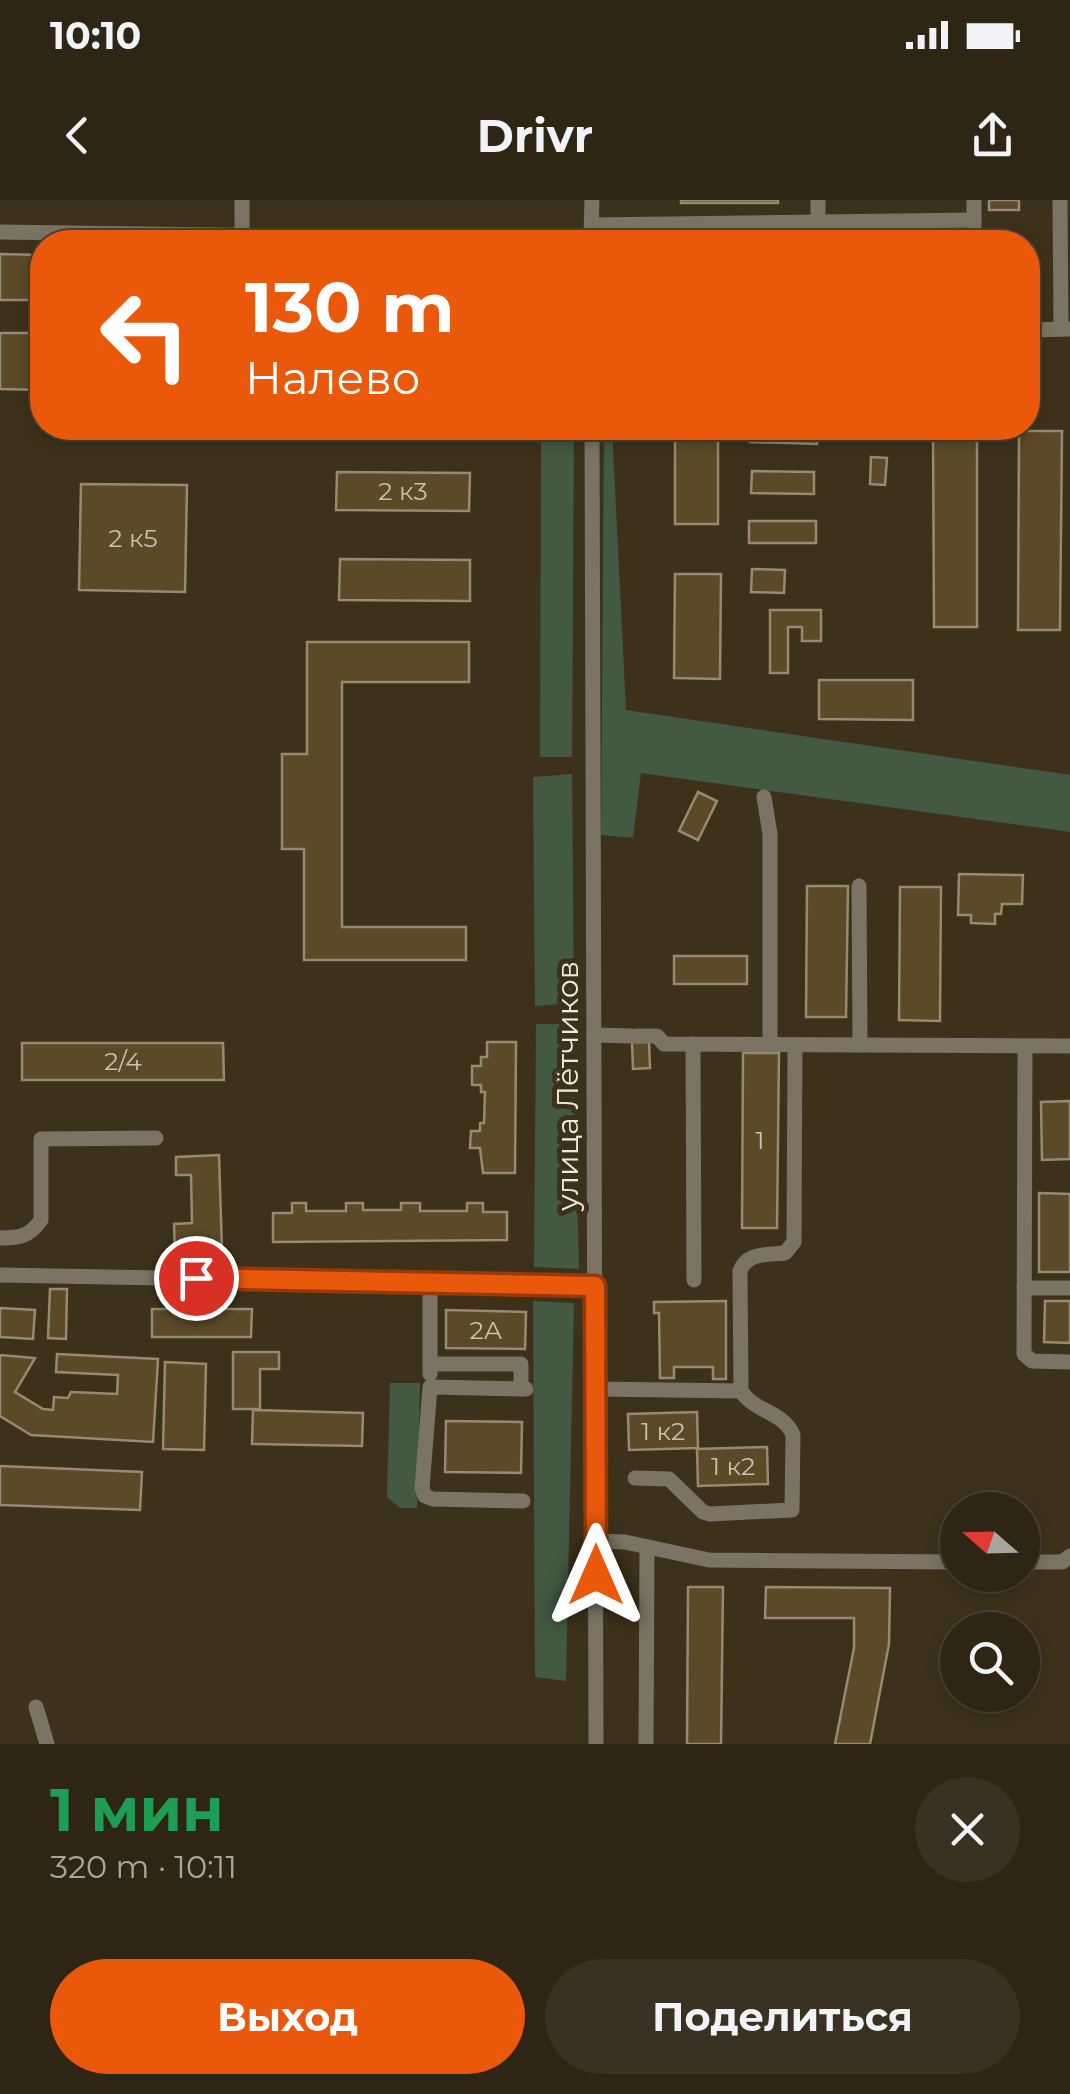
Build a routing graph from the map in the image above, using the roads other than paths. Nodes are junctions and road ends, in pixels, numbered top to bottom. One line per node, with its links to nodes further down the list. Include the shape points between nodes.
1 (242, 200): 8 (street)
2 (592, 200): 9 (street)
3 (818, 200): 7 (street)
4 (974, 200): 6 (street)
5 (1060, 200): 14 (street)
6 (974, 220): 7 (street); 11 (street)
7 (818, 222): 10 (street)
8 (242, 230)
9 (592, 230)
10 (689, 230)
11 (974, 230)
12 (0, 232): 13 (street)
13 (30, 232)
14 (1066, 329): 15 (street)
15 (1040, 330)
16 (592, 440): 19 (street, улица Лётчиков)
17 (764, 797): 21 (street, via 770,834)
18 (859, 886): 23 (street)
19 (594, 1035): 20 (street); 31 (street, улица Лётчиков)
20 (693, 1044): 21 (street); 29 (street)
21 (770, 1045): 22 (street)
22 (794, 1045): 23 (street); 38 (street, via 794,1242 786,1252 743,1262)
23 (860, 1045): 24 (street)
24 (1026, 1046): 25 (street); 32 (street)
25 (1070, 1046)
26 (156, 1138): 27 (street, via 41,1139 40,1220 21,1238)
27 (0, 1238)
28 (0, 1275): 30 (street)
29 (694, 1280)
30 (430, 1282): 31 (street); 35 (street)
31 (595, 1286): 37 (street, улица Лётчиков)
32 (1024, 1288): 33 (street); 34 (street, via 1024,1354 1032,1362)
33 (1070, 1288)
34 (1070, 1362)
35 (430, 1364): 36 (street); 36 (street, via 521,1364 523,1389)
36 (430, 1388): 40 (street, via 425,1496)
37 (596, 1389): 38 (street); 41 (street, улица Лётчиков)
38 (741, 1391): 39 (street, via 790,1427 792,1510 710,1514 674,1481)
39 (635, 1478)
40 (522, 1501)
41 (596, 1541): 42 (street); 48 (street, улица Лётчиков)
42 (647, 1547): 44 (street, via 707,1560); 49 (street)
43 (1070, 1556): 45 (street)
44 (940, 1562)
45 (1040, 1562)
46 (36, 1706): 47 (street)
47 (47, 1744)
48 (596, 1744)
49 (646, 1744)

